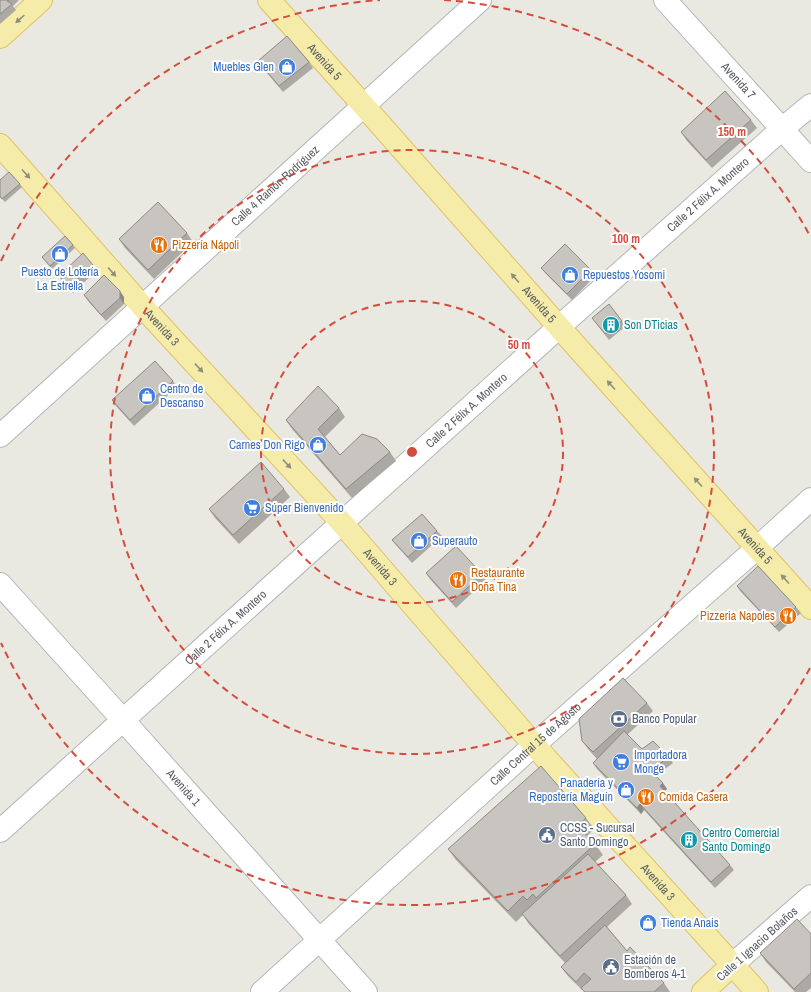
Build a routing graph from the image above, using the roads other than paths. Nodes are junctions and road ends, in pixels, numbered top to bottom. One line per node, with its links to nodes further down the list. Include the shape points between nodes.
1 (41, 0): 5 (main road, one-way to 5)
2 (269, 0): 7 (main road, Avenida 5)
3 (480, 0): 7 (street, Calle 4 Ramón Rodríguez)
4 (666, 0): 8 (street, Avenida 7)
5 (0, 37)
6 (811, 105): 8 (street, Calle 2 Félix A. Montero)
7 (364, 106): 11 (street, Calle 4 Ramón Rodríguez); 12 (main road, Avenida 5, one-way to 7)
8 (782, 129): 10 (street, Avenida 7); 12 (street, Calle 2 Félix A. Montero)
9 (0, 145): 11 (main road, Avenida 3, one-way to 11)
10 (811, 161)
11 (142, 306): 13 (street, Calle 4 Ramón Rodríguez); 15 (main road, Avenida 3, one-way to 15)
12 (559, 328): 15 (street, Calle 2 Félix A. Montero); 16 (main road, Avenida 5, one-way to 12)
13 (0, 436)
14 (811, 499): 16 (street, Calle Central 15 de Agosto)
15 (342, 524): 19 (street, Calle 2 Félix A. Montero); 20 (main road, Avenida 3)
16 (757, 548): 18 (main road, Avenida 5, one-way to 16); 20 (street, Calle Central 15 de Agosto)
17 (0, 584): 19 (street, Avenida 1)
18 (811, 608)
19 (123, 720): 21 (street, Calle 2 Félix A. Montero); 23 (street, Avenida 1)
20 (534, 744): 23 (street, Calle Central 15 de Agosto); 24 (main road, Avenida 3)
21 (0, 831)
22 (811, 896): 24 (street, Calle 1 Ignacio Bolaños)
23 (319, 940): 25 (street, Calle Central 15 de Agosto); 26 (street, Avenida 1)
24 (732, 965): 27 (main road, Calle 1 Ignacio Bolaños); 28 (main road, Avenida 3)
25 (262, 992)
26 (366, 992)
27 (703, 992)
28 (757, 992)

